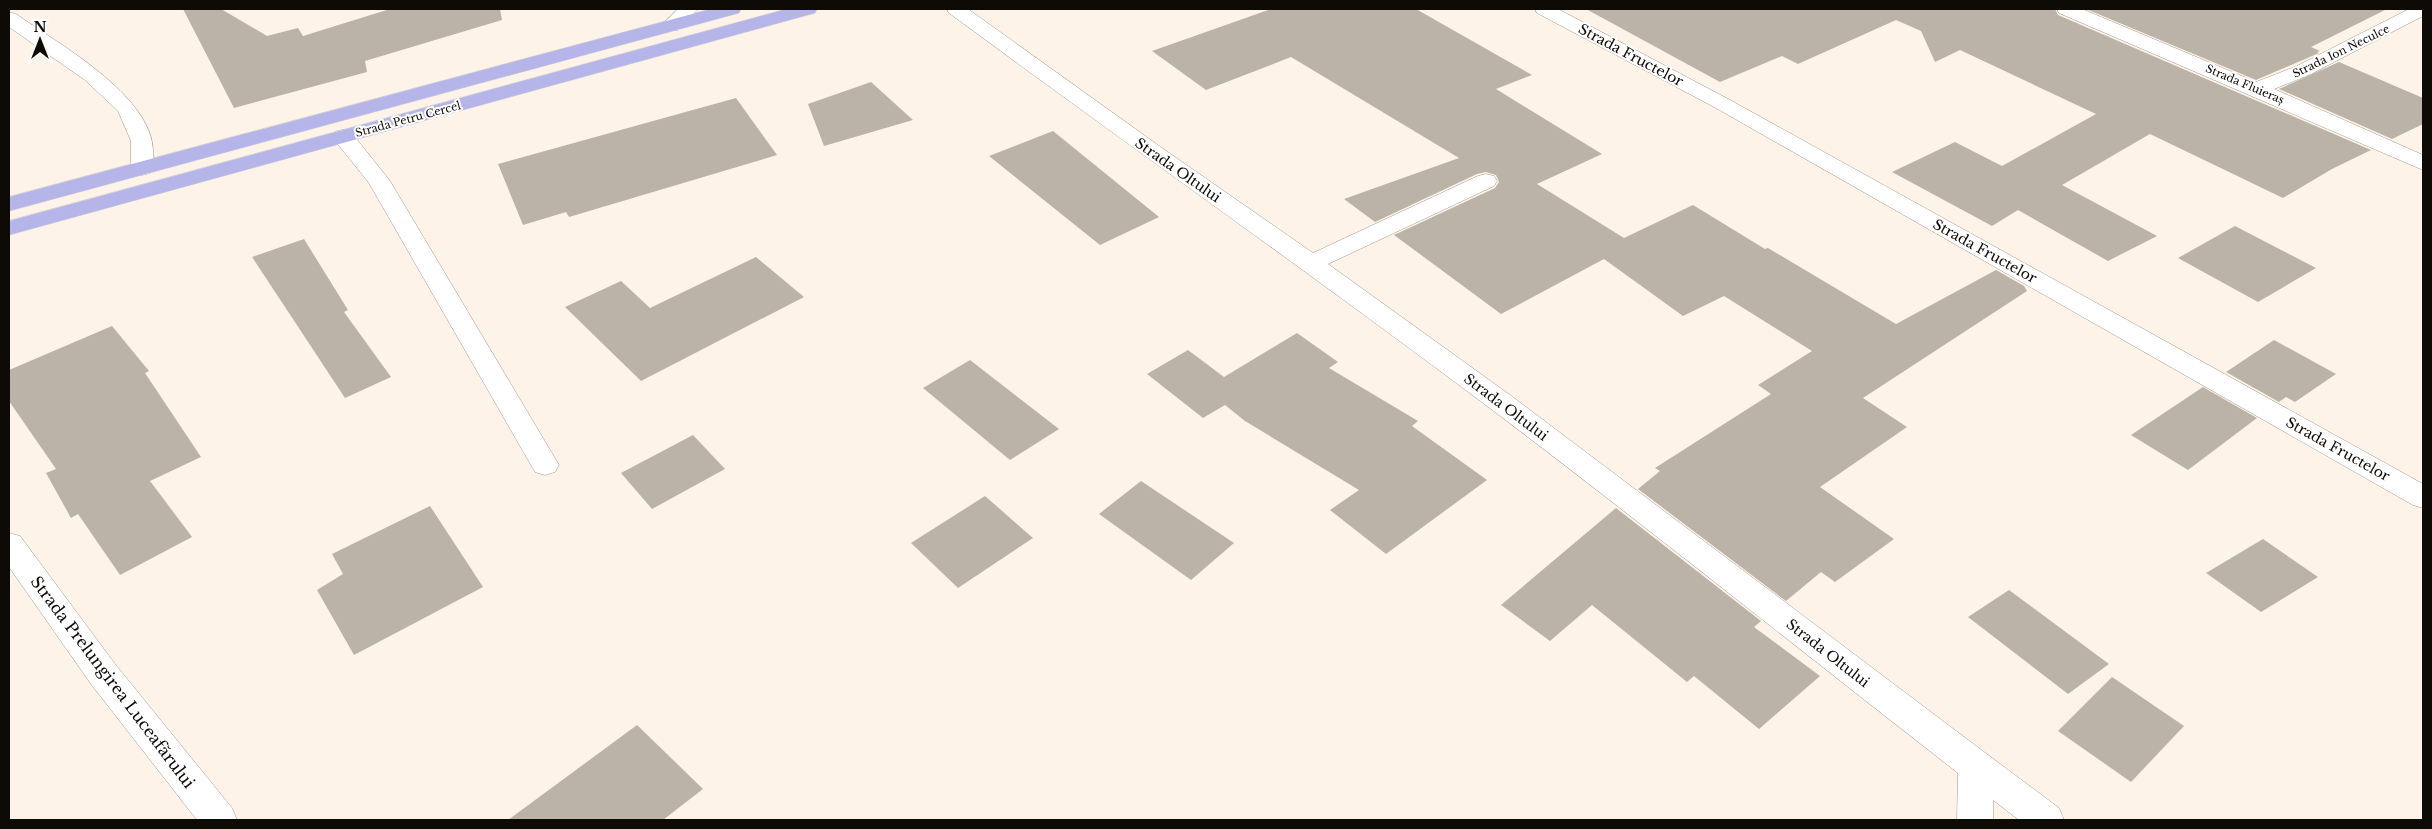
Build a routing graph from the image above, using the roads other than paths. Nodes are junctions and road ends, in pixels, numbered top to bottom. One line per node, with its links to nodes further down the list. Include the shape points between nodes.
1 (689, 9): 9 (street)
2 (732, 9): 9 (main road, Strada Petru Cercel)
3 (808, 9): 11 (main road, Strada Petru Cercel)
4 (956, 9): 17 (street, Strada Oltului)
5 (1544, 9): 19 (street, Strada Fructelor, via 1724,104)
6 (2066, 9): 10 (street, Strada Fluieraș)
7 (2423, 9): 10 (street, Strada Ion Neculce, via 2304,70)
8 (9, 18): 13 (street, via 92,76 127,108 142,141)
9 (671, 26): 13 (main road, Strada Petru Cercel)
10 (2256, 88): 12 (street, Strada Fluieraș)
11 (343, 137): 16 (main road, Strada Petru Cercel); 18 (street, via 379,181)
12 (2423, 163)
13 (142, 168): 15 (main road, Strada Petru Cercel)
14 (1486, 181): 17 (street)
15 (9, 204)
16 (9, 228)
17 (1311, 263): 21 (street, Strada Oltului, via 1500,402)
18 (545, 465)
19 (2423, 497)
20 (9, 544): 22 (street, Strada Prelungirea Luceafărului, via 103,674)
21 (1976, 766): 23 (street); 24 (street, Strada Oltului)
22 (219, 820)
23 (1975, 820)
24 (2046, 820)

